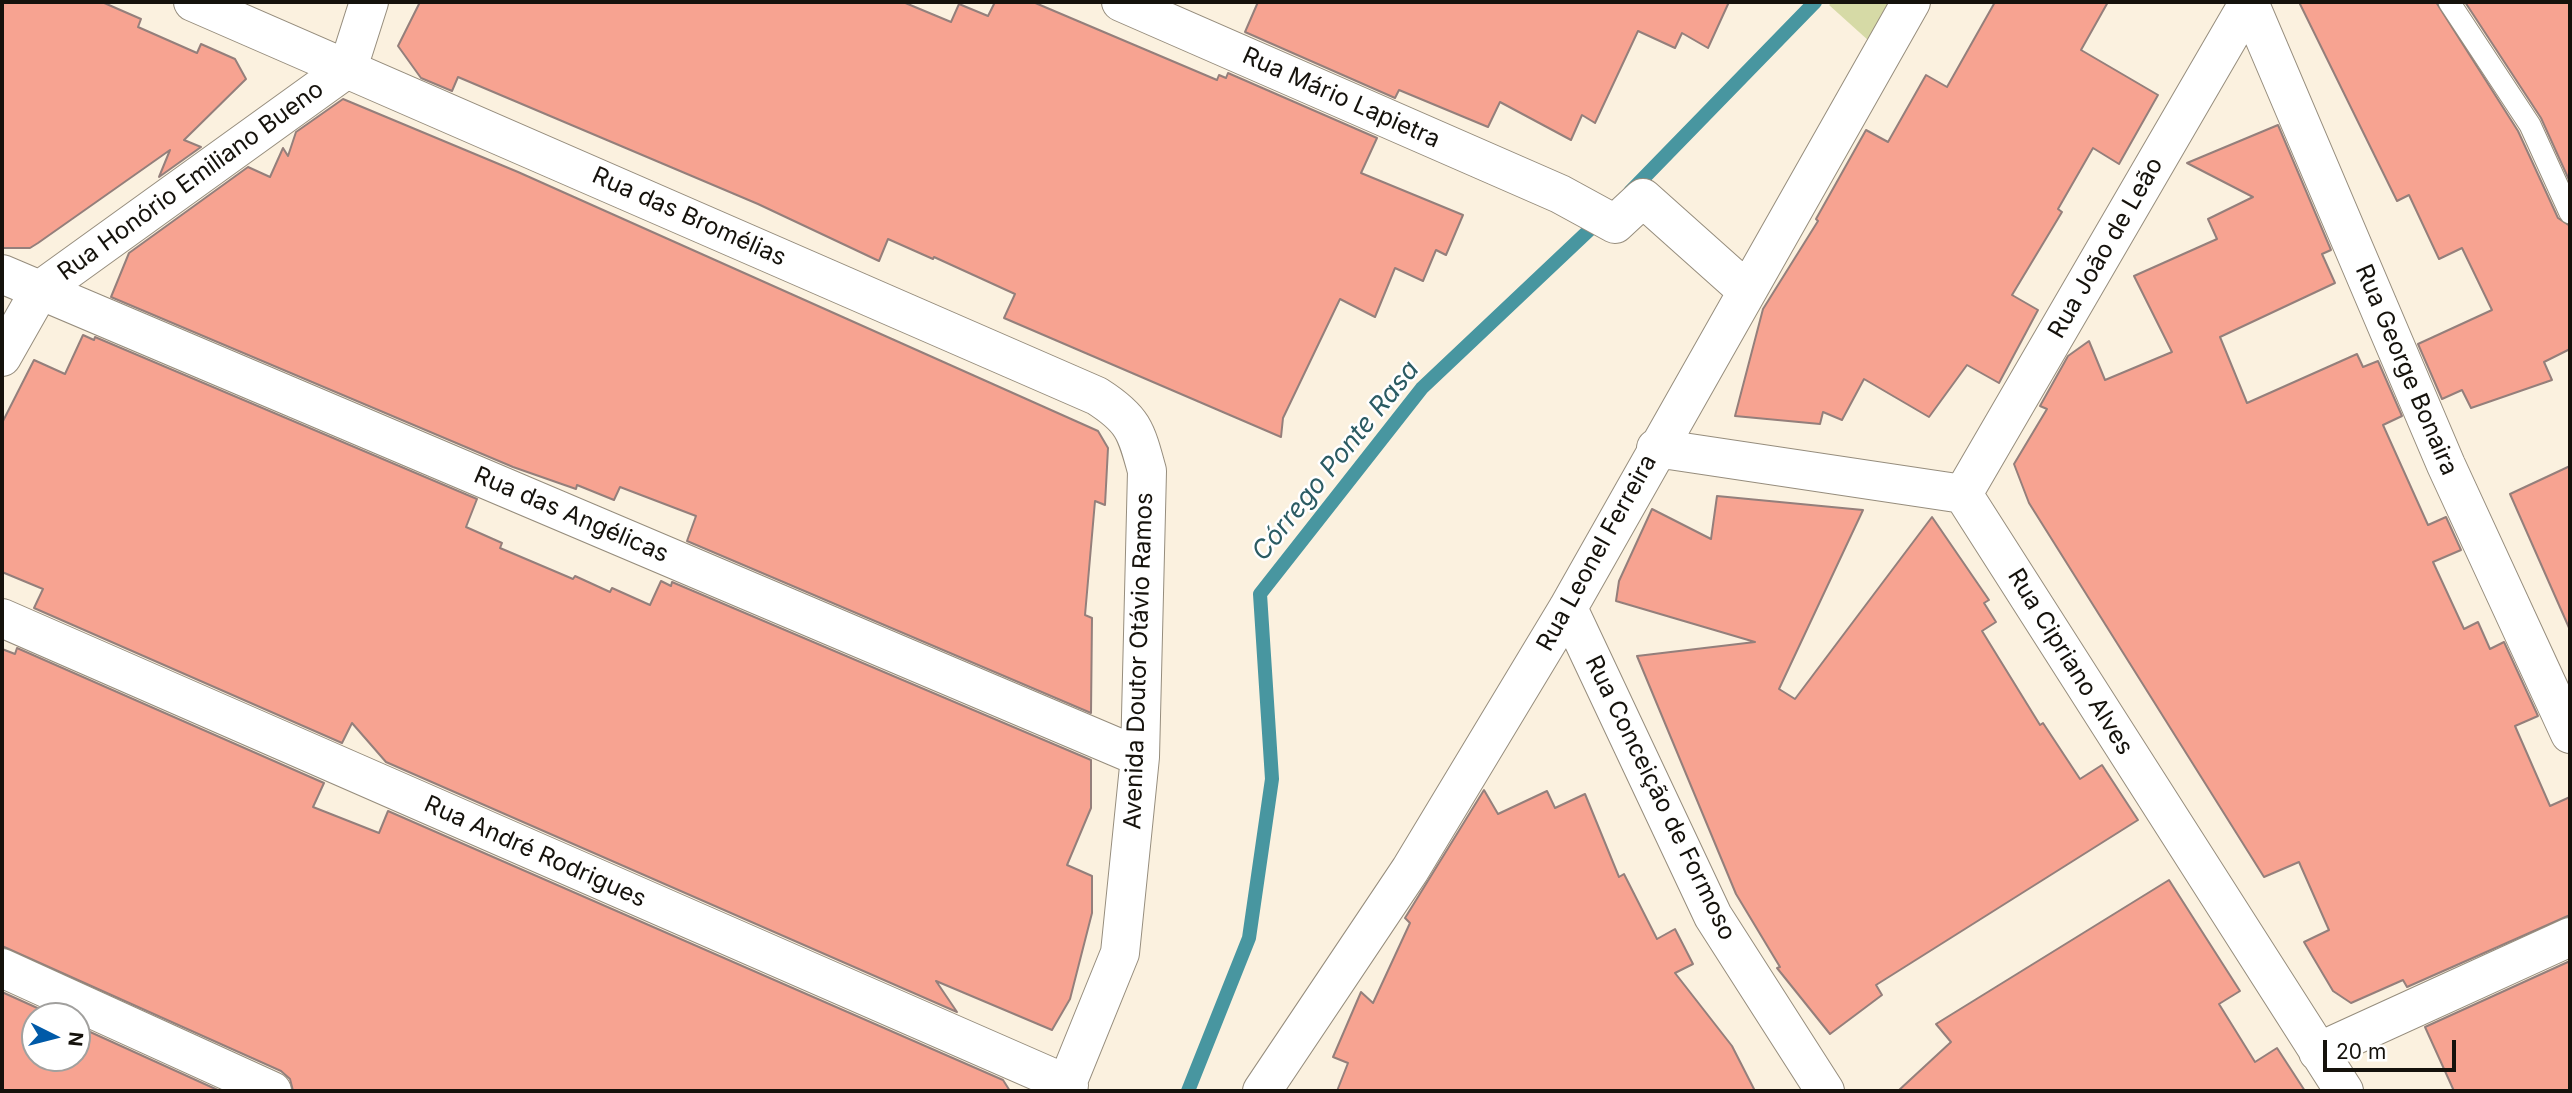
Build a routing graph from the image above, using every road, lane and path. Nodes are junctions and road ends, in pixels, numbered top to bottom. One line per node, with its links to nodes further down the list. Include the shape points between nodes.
1 (193, 2): 7 (street, Rua das Bromélias)
2 (369, 2): 7 (street, Rua Honório Emiliano Bueno)
3 (1121, 2): 11 (street, Rua Mário Lapietra, via 1568,198 1615,223 1643,198)
4 (1911, 2): 11 (street, Rua Leonel Ferreira)
5 (2249, 2): 15 (street, Rua João de Leão); 18 (street, Rua George Bonaira, via 2446,465)
6 (2449, 2): 8 (lane, via 2530,125)
7 (348, 68): 10 (street, Rua Honório Emiliano Bueno); 14 (street, Rua das Bromélias, via 1097,396 1123,412 1138,438)
8 (2570, 213)
9 (2, 274): 10 (street, Rua das Angélicas)
10 (40, 290): 12 (street, Rua Honório Emiliano Bueno); 19 (street, Rua das Angélicas)
11 (1746, 290): 13 (street, Rua Leonel Ferreira)
12 (2, 357)
13 (1656, 448): 15 (street); 16 (street, Rua Leonel Ferreira)
14 (1147, 471): 19 (street, Avenida Doutor Otávio Ramos)
15 (1963, 494): 22 (street, Rua Cipriano Alves)
16 (1568, 608): 25 (street, Rua Leonel Ferreira, via 1410,870); 26 (street, Rua Conceição de Formoso, via 1713,916)
17 (2, 618): 23 (street, Rua André Rodrigues)
18 (2570, 734)
19 (1140, 757): 23 (street, Avenida Doutor Otávio Ramos, via 1120,953)
20 (2570, 937): 22 (street)
21 (2, 968): 24 (street)
22 (2318, 1052): 27 (street, Rua Cipriano Alves)
23 (1066, 1088)
24 (272, 1091)
25 (1262, 1091)
26 (1825, 1091)
27 (2344, 1091)

